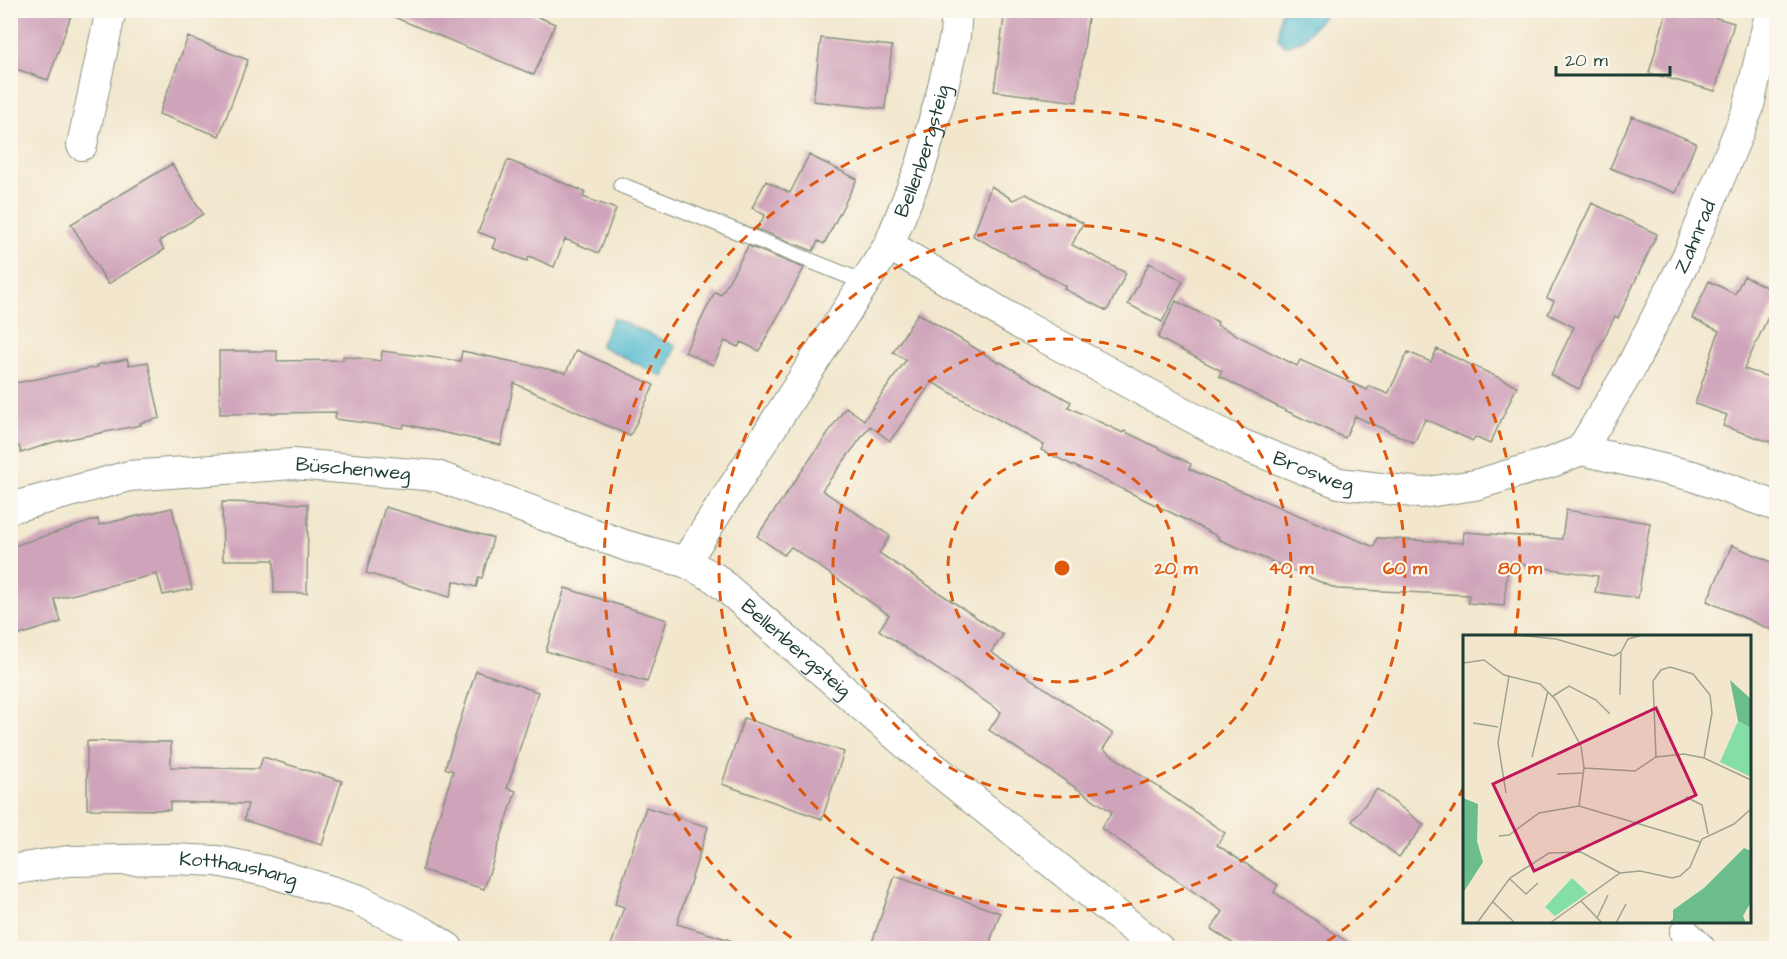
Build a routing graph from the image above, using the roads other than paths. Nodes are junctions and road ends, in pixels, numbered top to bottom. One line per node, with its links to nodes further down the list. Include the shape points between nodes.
1 (111, 10): 4 (street)
2 (957, 10): 6 (street, Bellenbergsteig, via 955,36 921,165)
3 (1771, 10): 8 (street, Zahnrad, via 1748,109 1688,255 1630,369)
4 (82, 145)
5 (621, 185): 7 (lane)
6 (889, 245): 7 (street, Bellenbergsteig); 8 (street, Brosweg, via 1020,324 1243,445 1339,483 1421,494 1475,485)
7 (866, 283): 11 (street, Bellenbergsteig)
8 (1581, 450): 9 (street, via 1693,476)
9 (1776, 506)
10 (10, 508): 11 (street, Büschenweg, via 129,476 293,464 437,476 627,546)
11 (686, 562): 14 (street, Bellenbergsteig, via 716,578 922,758)
12 (10, 870): 13 (street, Kotthaushang, via 68,861 217,861 266,871 357,899)
13 (448, 948)
14 (1158, 948)

